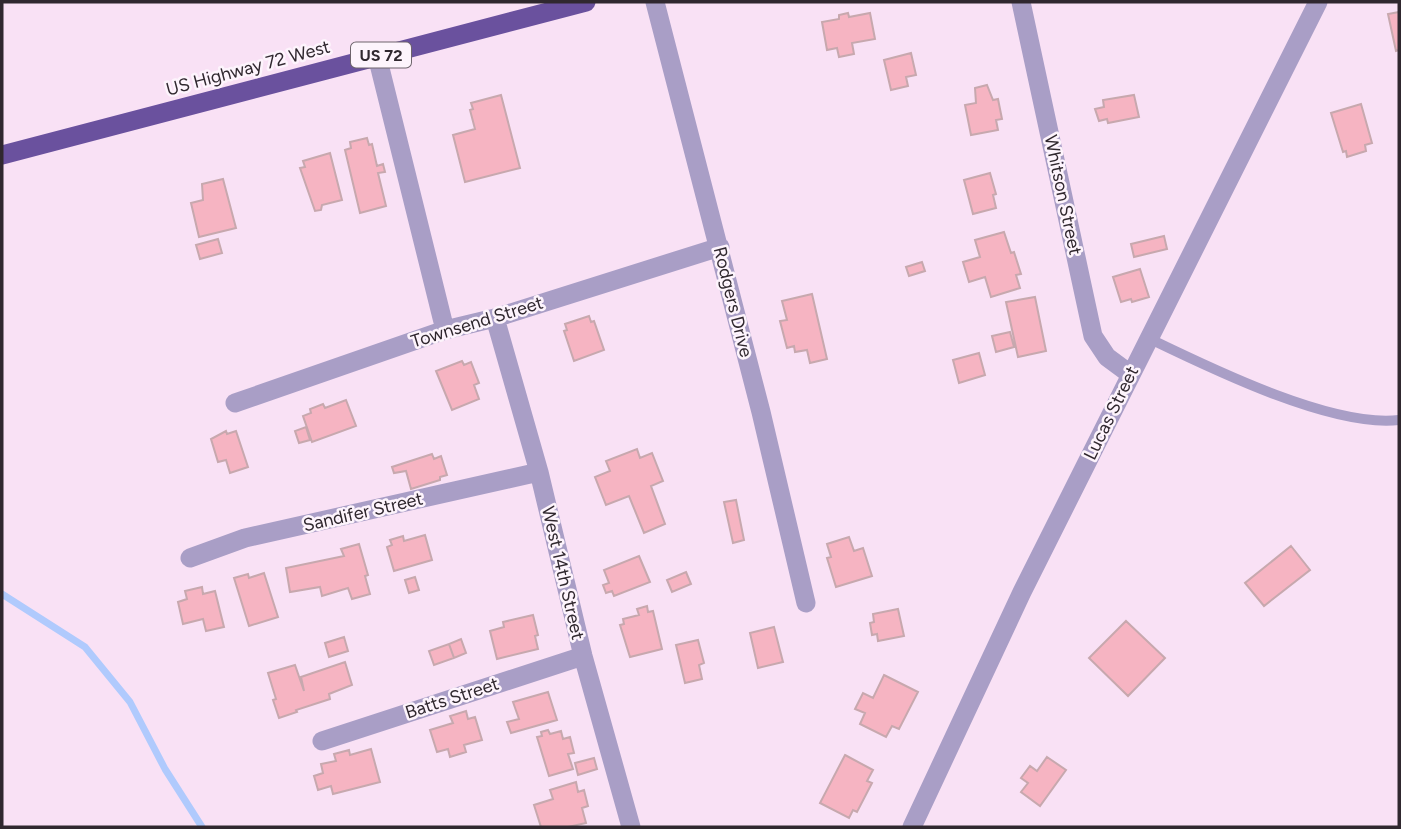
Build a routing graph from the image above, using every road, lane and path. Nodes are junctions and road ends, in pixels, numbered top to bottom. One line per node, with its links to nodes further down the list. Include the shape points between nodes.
1 (586, 2): 5 (highway, US Highway 72 West / US 72)
2 (655, 2): 7 (street, Rodgers Drive)
3 (1021, 2): 11 (street, Whitson Street, via 1093,336 1107,357)
4 (1318, 2): 10 (street, Lucas Street)
5 (377, 56): 6 (highway, US Highway 72 West / US 72); 9 (street)
6 (2, 155)
7 (720, 247): 8 (street, Townsend Street); 16 (street, Rodgers Drive)
8 (495, 318): 9 (street, Townsend Street); 14 (street, West 14th Street)
9 (445, 330): 12 (street, Townsend Street)
10 (1148, 338): 11 (street, Lucas Street); 13 (lane, via 1307,406 1381,422)
11 (1130, 374): 20 (street, Lucas Street)
12 (235, 402)
13 (1399, 420)
14 (539, 472): 15 (street, Sandifer Street, via 245,538); 17 (street, West 14th Street)
15 (190, 558)
16 (806, 603)
17 (583, 656): 18 (street, Batts Street); 19 (street, West 14th Street)
18 (322, 741)
19 (631, 827)
20 (912, 827)

